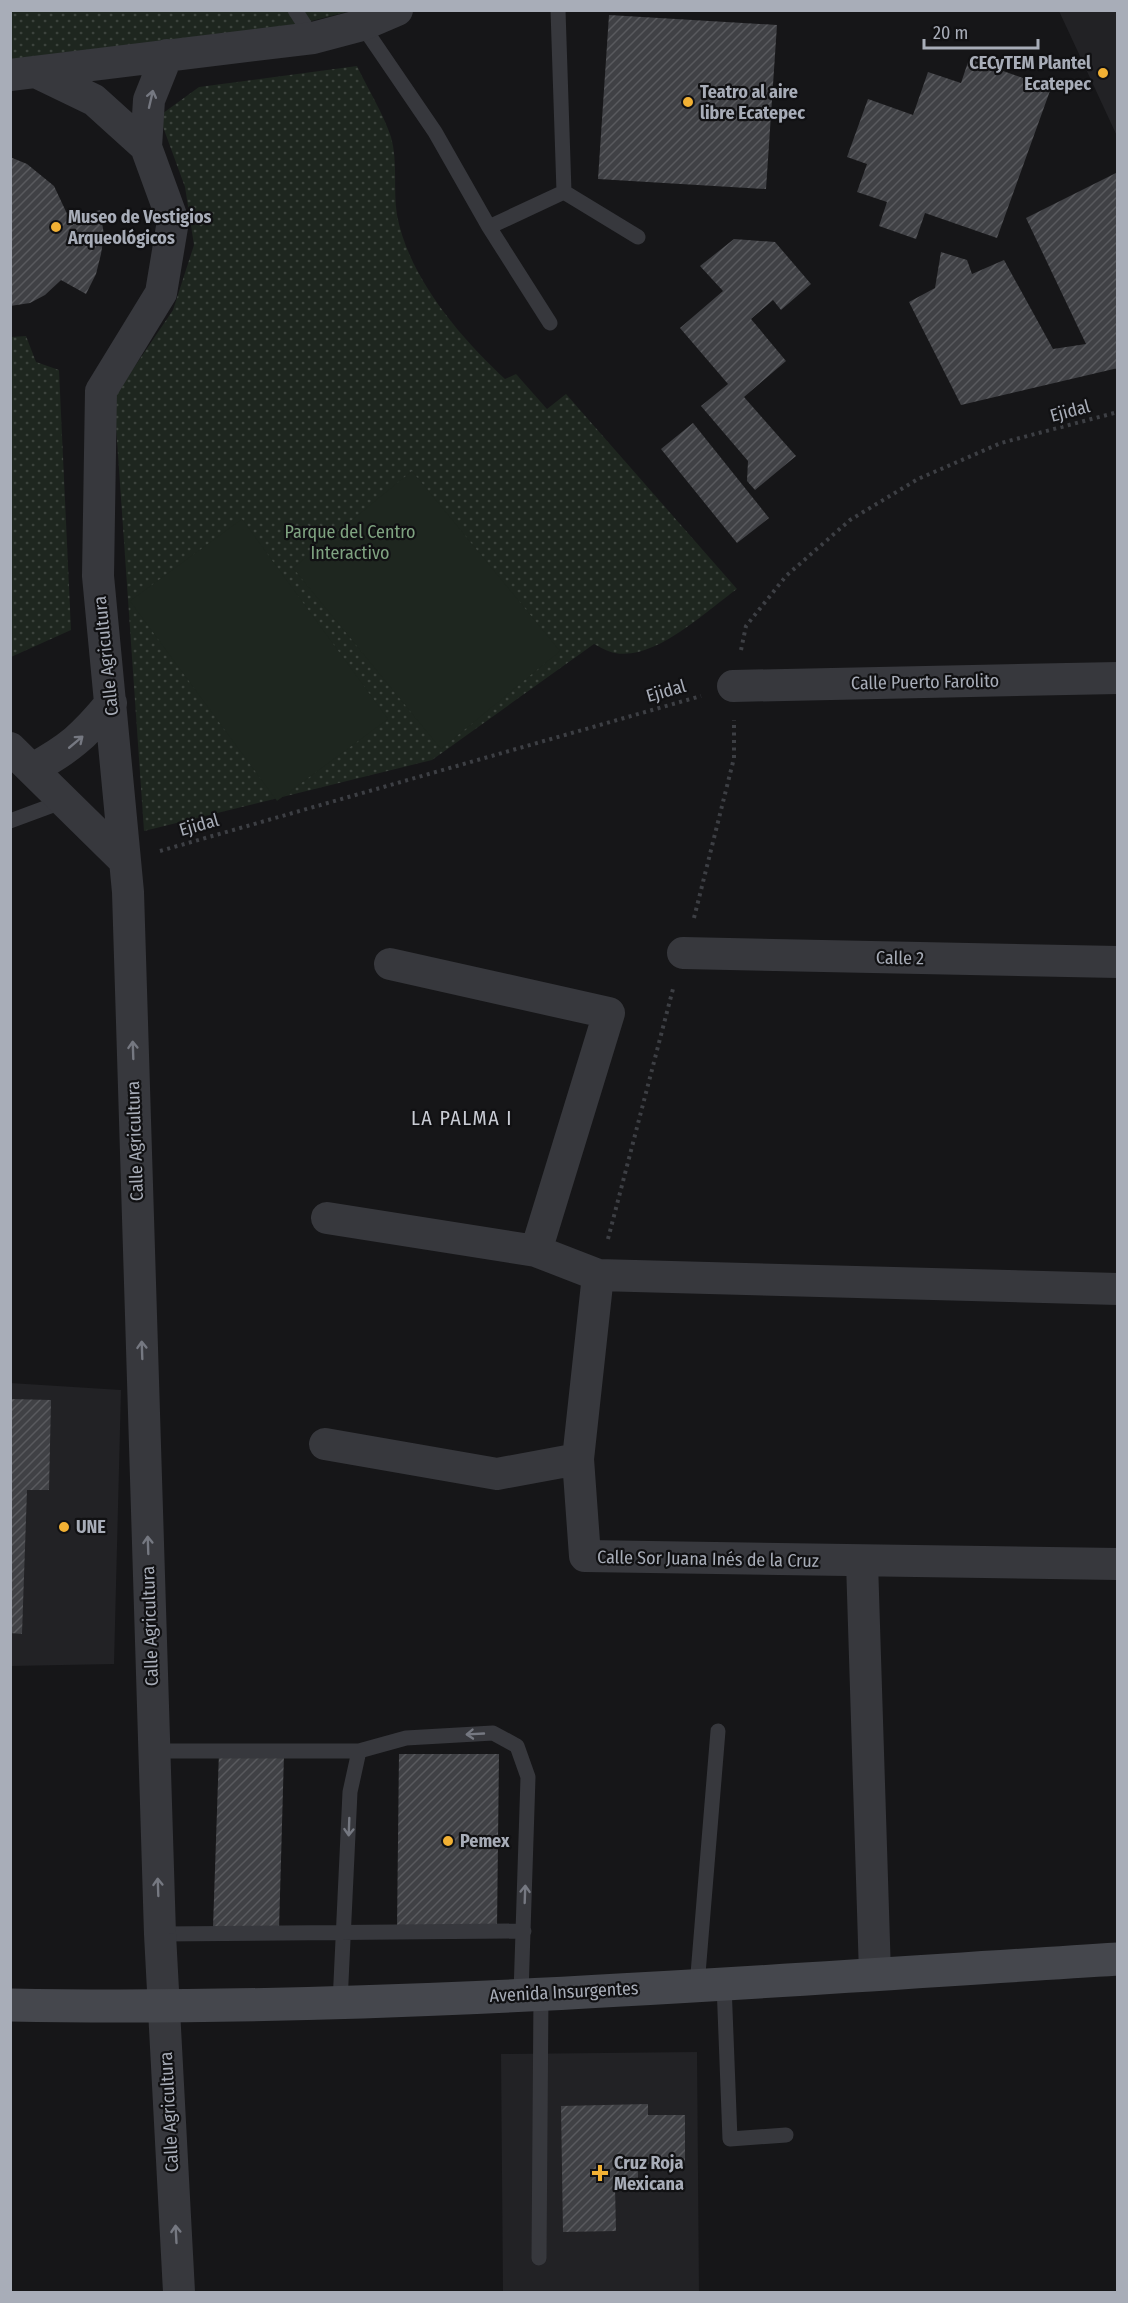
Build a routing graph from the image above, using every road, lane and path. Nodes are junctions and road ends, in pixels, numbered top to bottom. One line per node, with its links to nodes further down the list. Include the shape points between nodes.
1 (296, 10): 5 (lane)
2 (397, 10): 4 (street)
3 (558, 10): 9 (lane)
4 (362, 25): 5 (street); 10 (lane, via 435,132)
5 (313, 38): 6 (street)
6 (167, 55): 7 (street); 8 (street, one-way to 6, via 149,100)
7 (23, 73): 8 (street, Calle Agricultura, via 94,100)
8 (146, 147): 16 (street, Calle Agricultura, via 173,221 161,293 101,391 98,576 106,686)
9 (564, 192): 10 (lane); 11 (lane)
10 (489, 227): 12 (lane)
11 (638, 237)
12 (550, 323)
13 (1118, 412): 15 (path, Ejidal, via 1001,443 918,479 850,520 786,576 746,626)
14 (1118, 678): 15 (street, Calle Puerto Farolito)
15 (733, 686): 20 (path, Ejidal)
16 (111, 704): 17 (street, one-way to 16, via 65,751 87,734); 20 (street, Calle Agricultura)
17 (21, 759): 18 (street)
18 (64, 801): 19 (lane); 20 (street)
19 (10, 822)
20 (125, 861): 33 (street, Calle Agricultura, one-way to 20)
21 (682, 953): 22 (street, Calle 2)
22 (1118, 962)
23 (390, 964): 25 (street, via 609,1013)
24 (327, 1218): 25 (street)
25 (536, 1251): 26 (street)
26 (598, 1275): 27 (street); 29 (street, Calle Sor Juana Inés de la Cruz)
27 (1118, 1289)
28 (325, 1444): 29 (street, via 497,1474)
29 (578, 1459): 30 (street, Calle Sor Juana Inés de la Cruz, via 585,1556)
30 (862, 1562): 31 (street, Calle Sor Juana Inés de la Cruz); 39 (street)
31 (1118, 1564)
32 (718, 1731): 40 (lane)
33 (154, 1751): 34 (lane); 37 (street, Calle Agricultura, one-way to 33)
34 (359, 1751): 35 (lane, one-way to 35, via 350,1792); 36 (lane, one-way to 34, via 528,1777 517,1746 493,1733 406,1738)
35 (344, 1931): 36 (lane); 37 (lane); 42 (lane)
36 (524, 1931): 41 (lane)
37 (160, 1934): 44 (street, Calle Agricultura)
38 (1118, 1959): 39 (main road, Avenida Insurgentes)
39 (875, 1974): 40 (main road, Avenida Insurgentes)
40 (711, 1985): 41 (main road, Avenida Insurgentes); 45 (lane, via 730,2139)
41 (531, 1994): 42 (main road, Avenida Insurgentes); 46 (lane)
42 (340, 2003): 44 (main road, Avenida Insurgentes)
43 (10, 2005): 44 (main road, Avenida Insurgentes)
44 (164, 2008): 47 (street, Calle Agricultura, one-way to 44)
45 (786, 2135)
46 (539, 2258)
47 (179, 2292)

